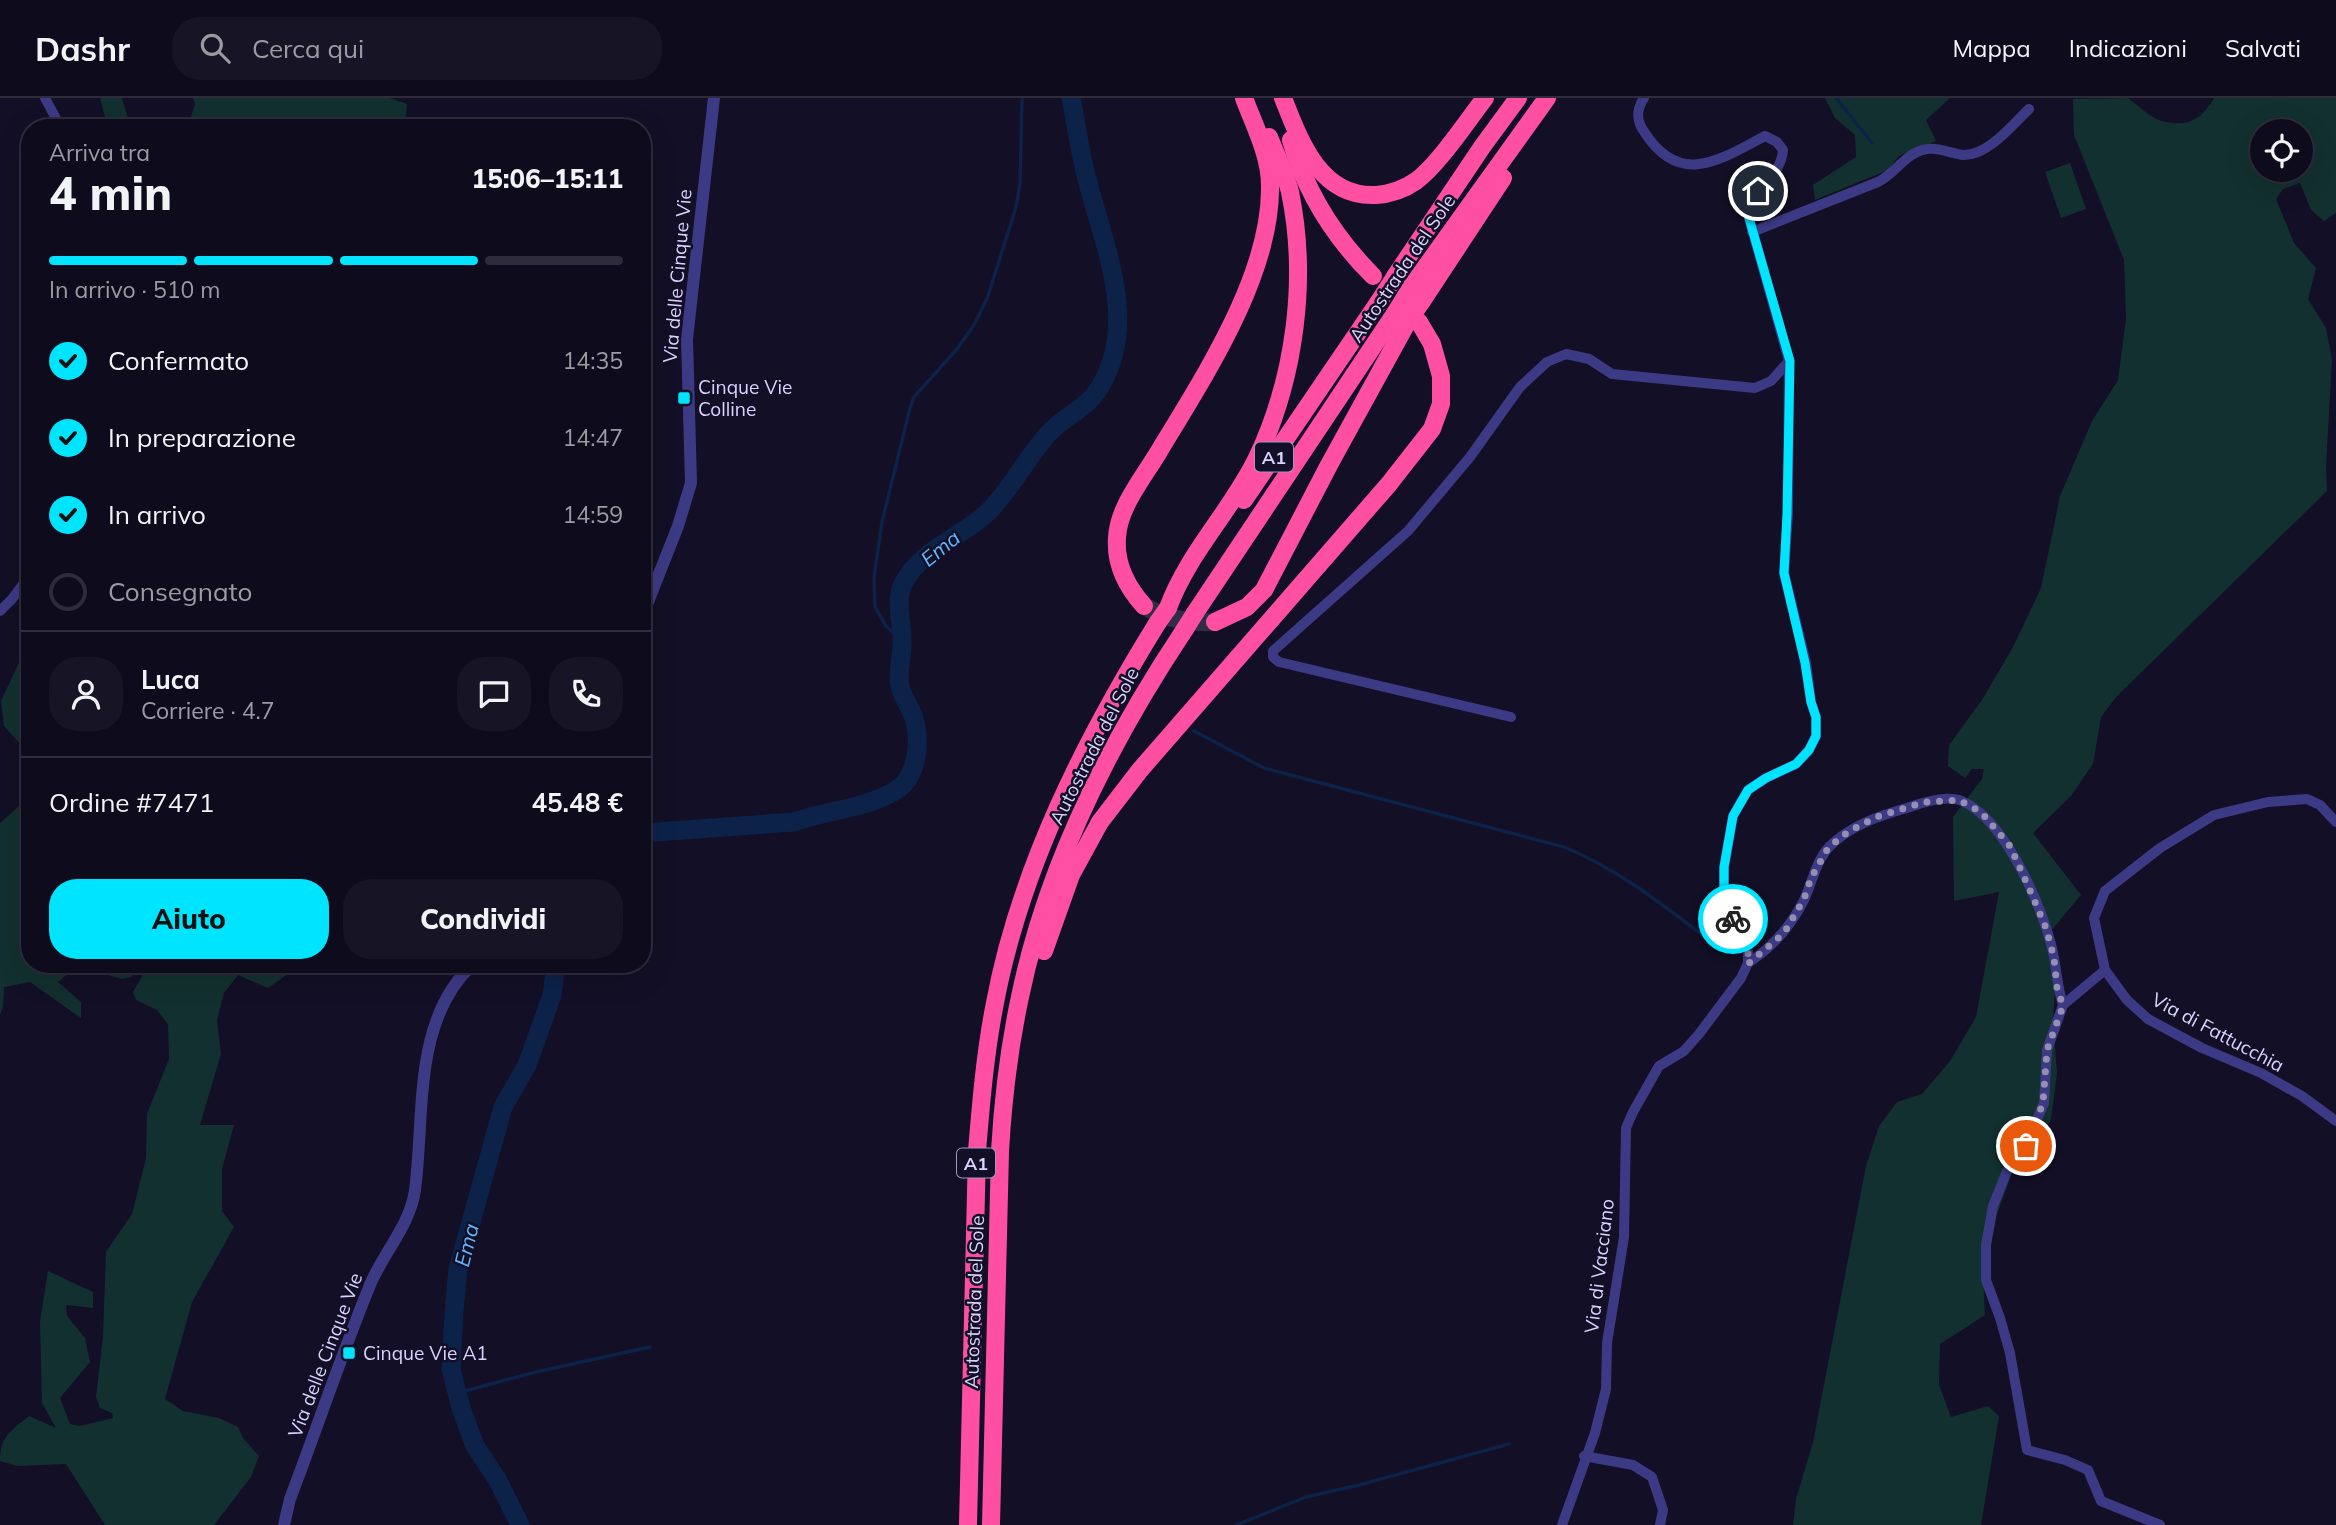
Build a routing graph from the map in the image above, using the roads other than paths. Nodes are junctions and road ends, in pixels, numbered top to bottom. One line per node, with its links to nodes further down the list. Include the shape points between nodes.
1 (46, 98): 10 (street)
2 (714, 98): 16 (street, Via delle Cinque Vie, via 687,339 691,483)
3 (1246, 98): 17 (highway, via 1271,183 1268,219 1234,322 1123,512 1117,538 1119,561 1125,580); 19 (highway, via 1268,134 1294,214 1297,302 1289,359 1257,458 1177,584)
4 (1282, 98): 5 (highway, via 1301,143 1324,176 1345,191 1368,195 1393,194 1416,181); 12 (highway, via 1296,159 1313,198)
5 (1485, 98)
6 (1518, 98): 19 (highway, Autostrada del Sole / A1, bridge)
7 (1547, 98): 13 (highway, Autostrada del Sole / A1, bridge, via 1417,294)
8 (1644, 98): 11 (street, via 1638,108 1640,125 1657,149 1683,165 1704,164 1765,135 1783,149 1782,163 1749,205)
9 (2029, 109): 11 (street, via 1979,152 1966,155 1927,149 1908,157 1878,182)
10 (56, 119)
11 (1752, 232): 14 (street)
12 (1373, 276)
13 (1407, 319): 20 (highway, via 1264,590 1247,607); 27 (highway, Autostrada del Sole / A1, bridge, via 1195,613 1134,711 1072,833 1039,927); 27 (highway, via 1432,344 1441,376 1441,404 1432,429 1100,821 1057,911)
14 (1790, 361): 21 (street, via 1771,381 1755,388 1612,374 1589,359 1566,354 1547,362 1520,387 1470,457 1408,530 1273,651 1272,657 1279,663); 23 (street, via 1784,573 1816,717 1816,736 1796,764 1748,790 1733,816 1724,867 1724,901 1748,952)
15 (21, 587): 18 (street)
16 (651, 594)
17 (1144, 606)
18 (0, 611)
19 (1163, 615): 31 (highway, Autostrada del Sole / A1, via 1119,686 1056,811 1024,895 994,1006 976,1151)
20 (1214, 622)
21 (1511, 717)
22 (2336, 822): 24 (street, Via di Fattucchia, via 2320,804 2307,799 2268,802 2214,815 2160,848 2105,891 2094,918)
23 (1748, 964): 26 (street, Via di Vacciano, via 1784,933 1828,848 1849,831 1925,802 1959,800 1981,812 2010,846 2046,928); 29 (street, Via di Vacciano, via 1699,1034 1684,1051 1659,1066 1626,1128 1624,1237 1607,1342 1606,1389)
24 (2105, 970): 26 (street); 28 (street, Via di Fattucchia, via 2148,1019 2261,1073)
25 (465, 973): 30 (street, Via delle Cinque Vie, via 443,1004 429,1044 414,1193 398,1238 371,1282)
26 (2063, 1006): 35 (street, via 2047,1050 2043,1103 1993,1206 1986,1280 2010,1353 2027,1450 2088,1471 2101,1501)
27 (1010, 1054): 32 (highway, Autostrada del Sole / A1, via 999,1164)
28 (2336, 1121)
29 (1584, 1456): 33 (street, Via di Vacciano); 34 (street, via 1633,1465 1652,1477 1662,1510)
30 (284, 1525)
31 (968, 1525)
32 (991, 1525)
33 (1562, 1525)
34 (1660, 1525)
35 (2160, 1525)

